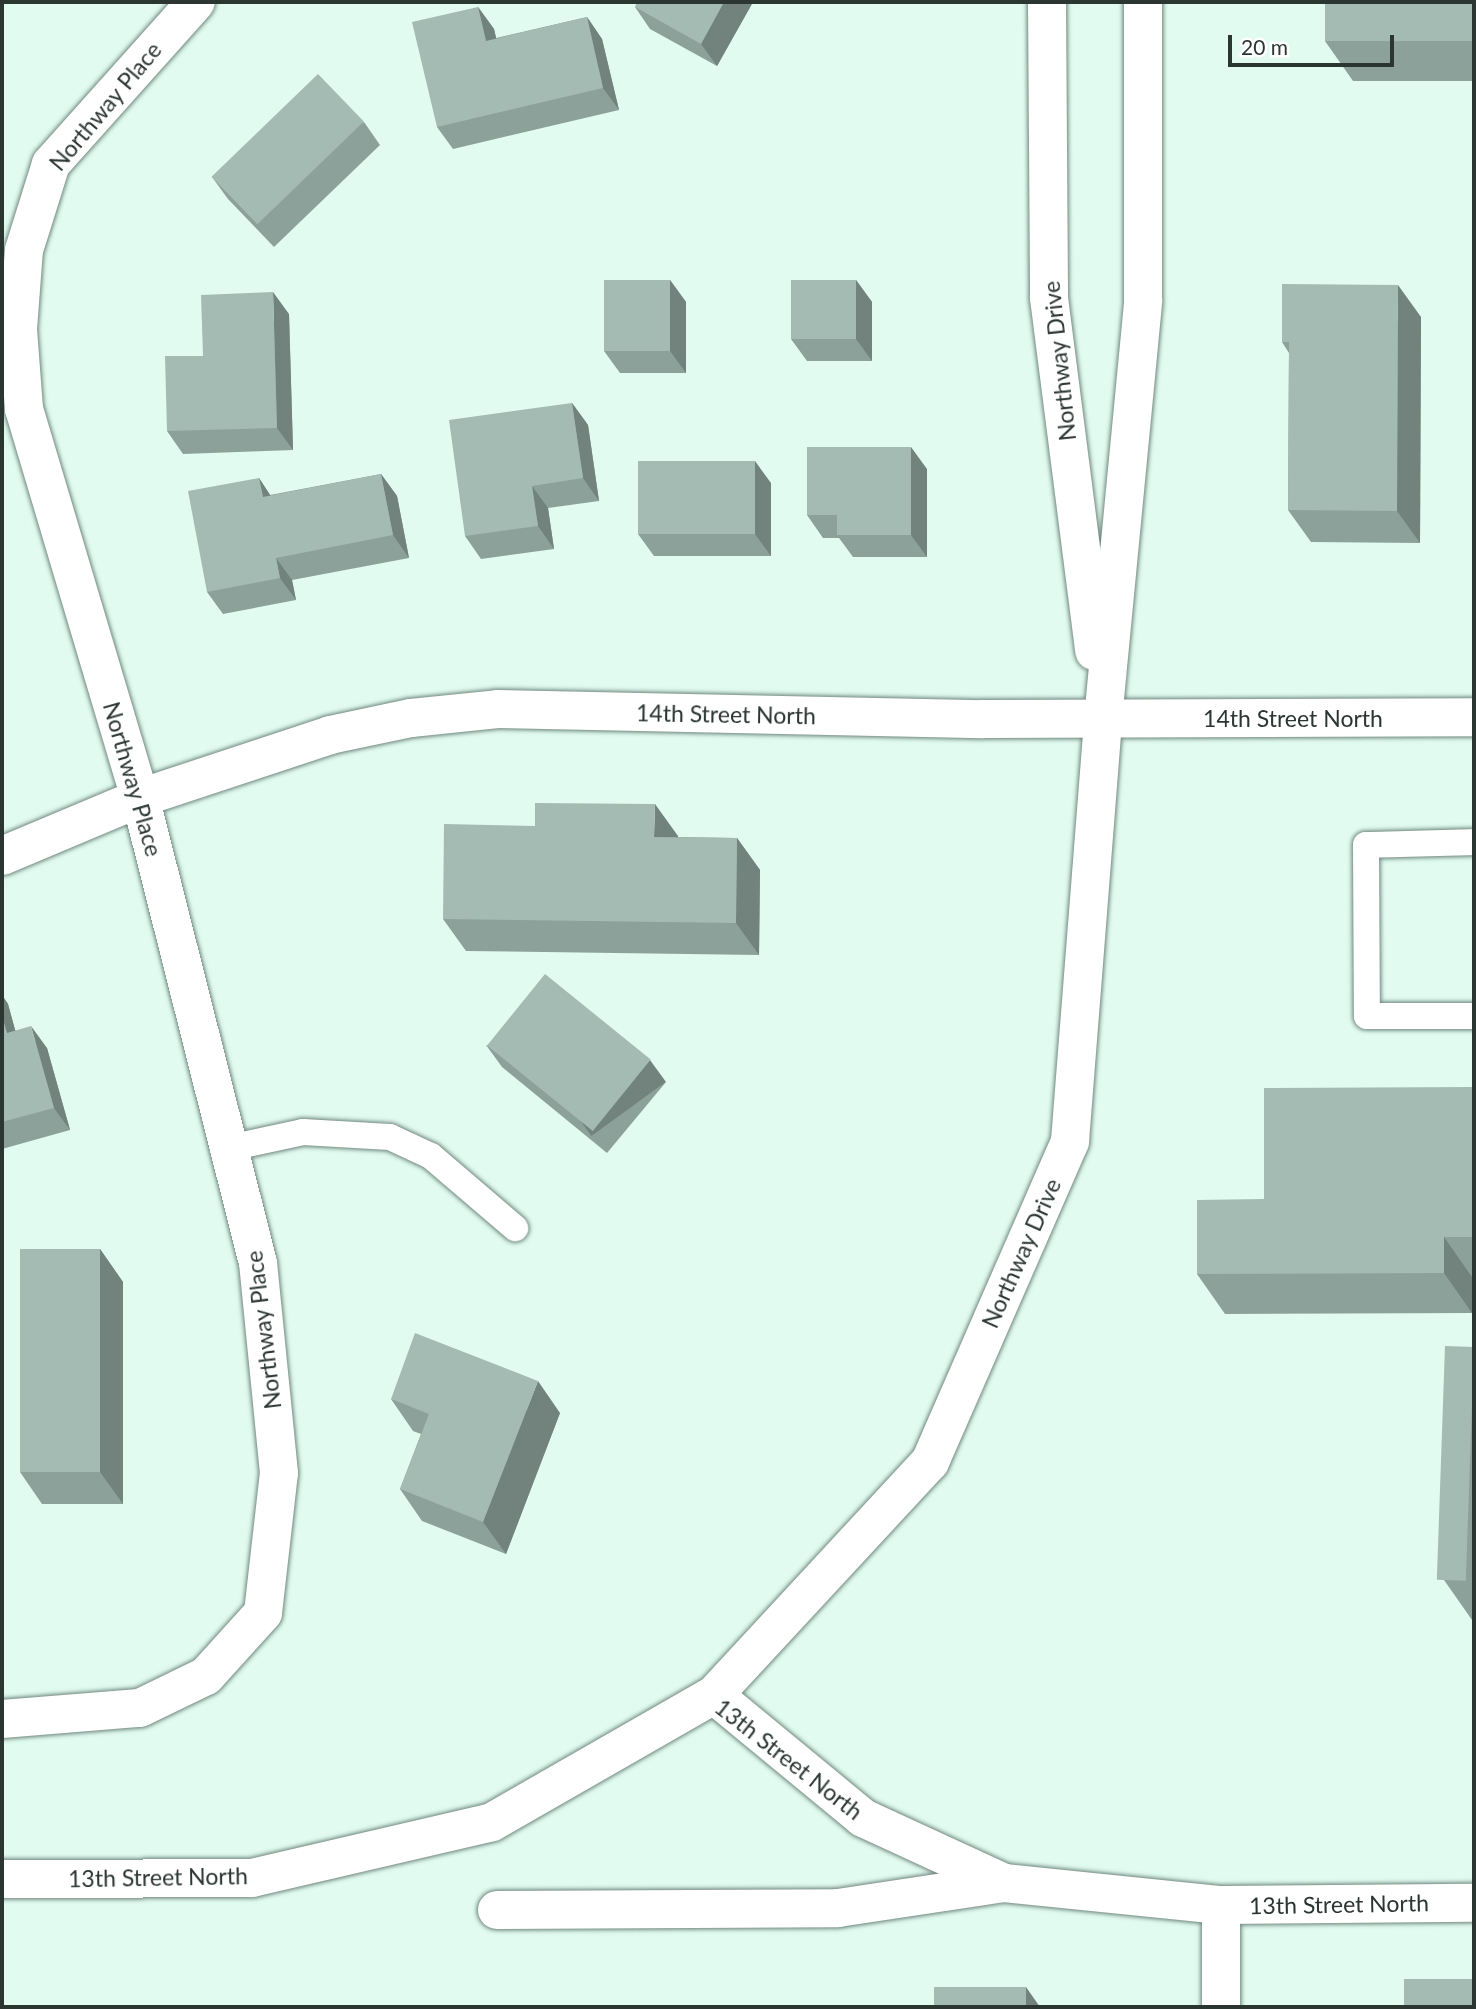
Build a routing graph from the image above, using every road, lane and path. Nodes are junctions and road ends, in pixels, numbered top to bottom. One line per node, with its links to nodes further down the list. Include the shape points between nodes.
1 (196, 2): 6 (street, Northway Place, via 51,164 24,250 18,329 24,408)
2 (1047, 2): 5 (street, Northway Drive, via 1049,298)
3 (1143, 2): 5 (street, Northway Drive, via 1143,302)
4 (1474, 717): 5 (street, 14th Street North)
5 (1103, 719): 6 (street, 14th Street North, via 498,709 411,718 330,735); 12 (street, Northway Drive, via 1070,1141 930,1462)
6 (140, 798): 8 (street, 14th Street North); 10 (street, Northway Place)
7 (1474, 842): 9 (lane, via 1366,845 1367,1016)
8 (2, 856)
9 (1474, 1016)
10 (229, 1148): 11 (lane, via 303,1132 390,1137 431,1156); 13 (street, Northway Place, via 258,1263 279,1474 263,1613 206,1676 140,1708)
11 (515, 1228)
12 (714, 1695): 14 (street, 13th Street North, via 492,1822 252,1878); 15 (street, 13th Street North, via 863,1818)
13 (2, 1719)
14 (2, 1879)
15 (1004, 1883): 17 (street, 13th Street North); 18 (street, via 838,1908)
16 (1474, 1903): 17 (street, 13th Street North)
17 (1221, 1905): 19 (street)
18 (497, 1910)
19 (1221, 2007)

